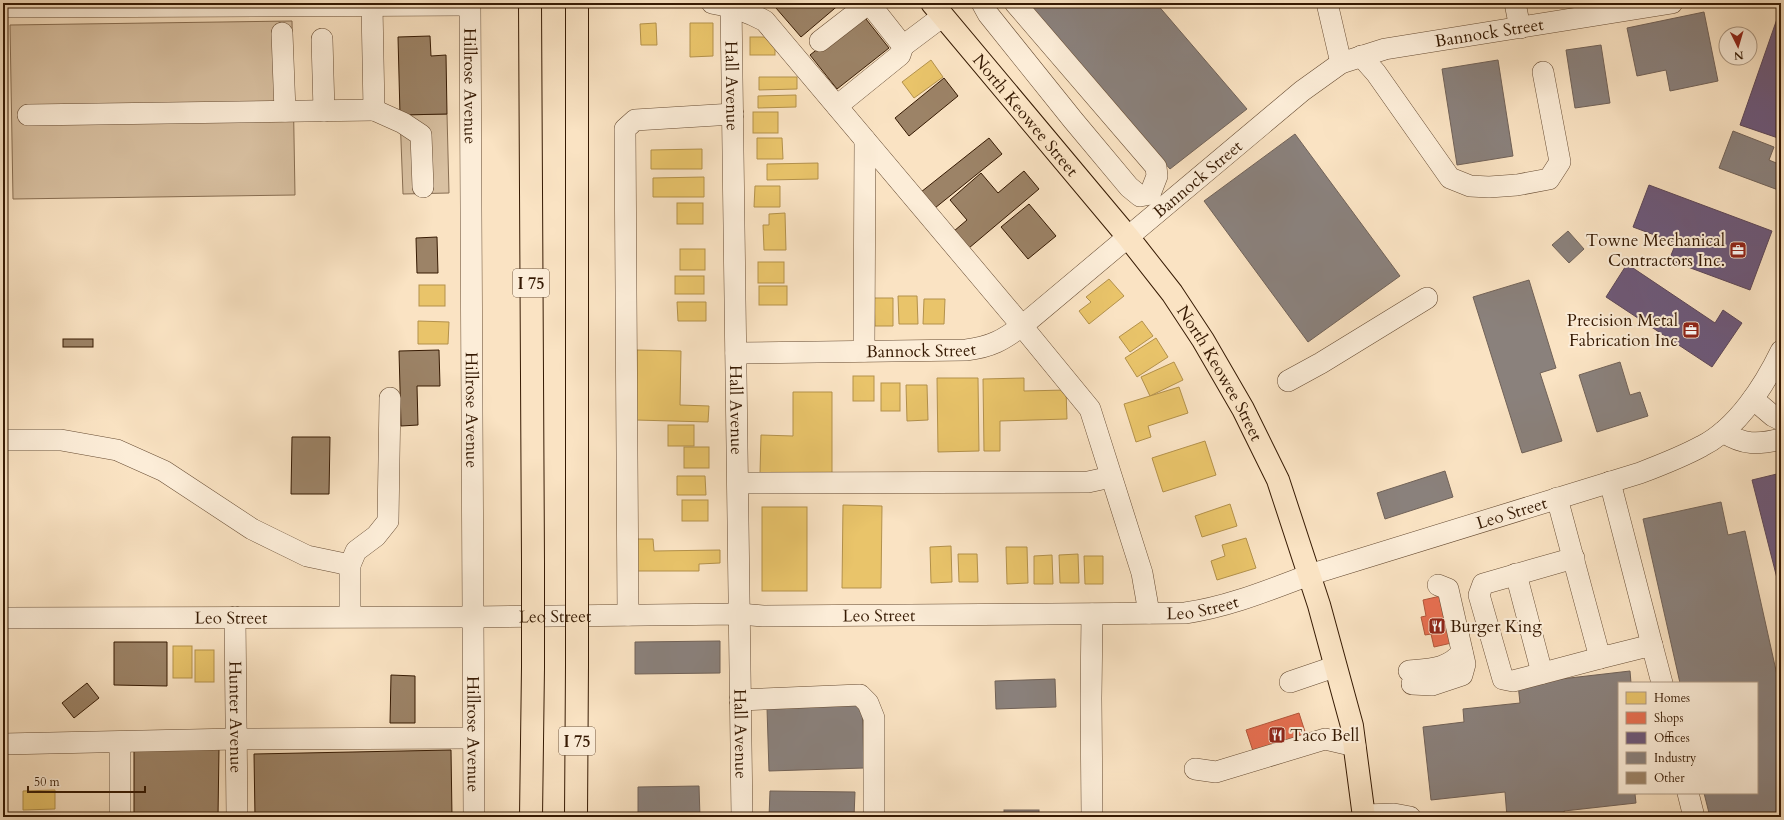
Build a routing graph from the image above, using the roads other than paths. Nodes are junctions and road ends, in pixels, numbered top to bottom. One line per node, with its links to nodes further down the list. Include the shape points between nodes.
1 (530, 3): 80 (main road, I 75, bridge)
2 (577, 3): 81 (main road, I 75, bridge)
3 (869, 3): 17 (street); 18 (street)
4 (982, 3): 30 (street, via 988,14 1129,187 1140,196)
5 (1015, 3): 30 (street, via 1156,167)
6 (1327, 3): 20 (street)
7 (1515, 3): 14 (street)
8 (1672, 3): 14 (street, Bannock Street)
9 (470, 4): 11 (street); 59 (street, Hillrose Avenue)
10 (724, 4): 22 (street, via 765,21); 26 (street, Hall Avenue)
11 (372, 6): 12 (street); 24 (street)
12 (3, 7)
13 (938, 9): 18 (street); 31 (main road, North Keowee Street)
14 (1520, 28): 19 (street, Bannock Street, via 1385,49)
15 (282, 33): 25 (street)
16 (322, 39): 23 (street)
17 (820, 41)
18 (903, 46): 22 (street, via 900,55)
19 (1361, 56): 20 (street, Bannock Street); 21 (street, via 1376,73 1450,178 1470,186 1517,185 1550,179 1560,162)
20 (1341, 63): 30 (street, Bannock Street)
21 (1542, 72)
22 (837, 106): 28 (street)
23 (324, 110): 24 (street); 25 (street)
24 (374, 110): 29 (street, via 421,134)
25 (285, 111): 27 (street)
26 (733, 114): 36 (street, Hall Avenue); 57 (street, via 635,120 625,130)
27 (28, 115)
28 (865, 140): 33 (street); 34 (street)
29 (423, 187)
30 (1155, 202): 31 (street, Bannock Street)
31 (1128, 237): 33 (street, Bannock Street); 51 (main road, North Keowee Street, via 1172,293 1234,392 1278,480)
32 (1427, 298): 37 (street, via 1321,363)
33 (1022, 326): 34 (street, Bannock Street, via 1003,340 982,348); 44 (street, via 1090,408)
34 (864, 351): 36 (street, Bannock Street)
35 (1781, 351): 39 (street, Leo Street)
36 (736, 353): 46 (street, Hall Avenue)
37 (1288, 380)
38 (390, 398): 49 (street, via 388,521 376,536 356,551)
39 (1753, 400): 40 (street); 41 (street, Leo Street)
40 (1781, 420)
41 (1723, 432): 42 (street, via 1744,442 1767,443); 45 (street, Leo Street, via 1703,446 1670,461)
42 (1781, 439)
43 (3, 440): 49 (street, via 61,440 117,450 164,471 252,529 307,556)
44 (1111, 477): 46 (street, via 1088,482); 53 (street, via 1142,573)
45 (1610, 482): 47 (street, Leo Street); 61 (street)
46 (738, 483): 54 (street, Hall Avenue)
47 (1557, 498): 48 (street); 51 (street, Leo Street)
48 (1574, 558): 50 (street); 62 (street)
49 (350, 565): 56 (street)
50 (1516, 574): 64 (street); 64 (street, via 1483,584 1479,595 1503,679 1513,681)
51 (1310, 575): 53 (street, Leo Street, via 1260,594 1205,610); 63 (main road, North Keowee Street)
52 (1438, 585): 65 (street, via 1448,589 1465,664 1462,675 1432,685)
53 (1149, 613): 55 (street, Leo Street)
54 (740, 614): 55 (street, Leo Street); 57 (street, Leo Street); 68 (street, Hall Avenue)
55 (1092, 614): 84 (street)
56 (350, 616): 58 (street, Leo Street); 59 (street, Leo Street)
57 (628, 616): 59 (street, Leo Street)
58 (235, 617): 60 (street, Leo Street); 70 (street, Hunter Avenue)
59 (472, 617): 69 (street, Hillrose Avenue)
60 (3, 618)
61 (1652, 645): 62 (street); 67 (street)
62 (1600, 658): 64 (street)
63 (1334, 667): 66 (street); 73 (main road, North Keowee Street, via 1352,726)
64 (1542, 673)
65 (1411, 677)
66 (1290, 682)
67 (1662, 682)
68 (740, 700): 82 (street, Hall Avenue); 83 (street, via 860,695 868,703 874,718)
69 (473, 738): 70 (street); 79 (street, Hillrose Avenue)
70 (236, 739): 71 (street); 78 (street, Hunter Avenue)
71 (120, 742): 72 (street); 77 (street)
72 (3, 744)
73 (1355, 746): 74 (street, via 1325,739 1216,772); 76 (main road, North Keowee Street)
74 (1195, 769)
75 (1688, 794): 86 (street)
76 (1364, 816): 85 (street, via 1394,814)
77 (120, 817)
78 (237, 817)
79 (474, 817)
80 (532, 817)
81 (576, 817)
82 (742, 817)
83 (874, 817)
84 (1092, 817)
85 (1410, 817)
86 (1694, 817)

